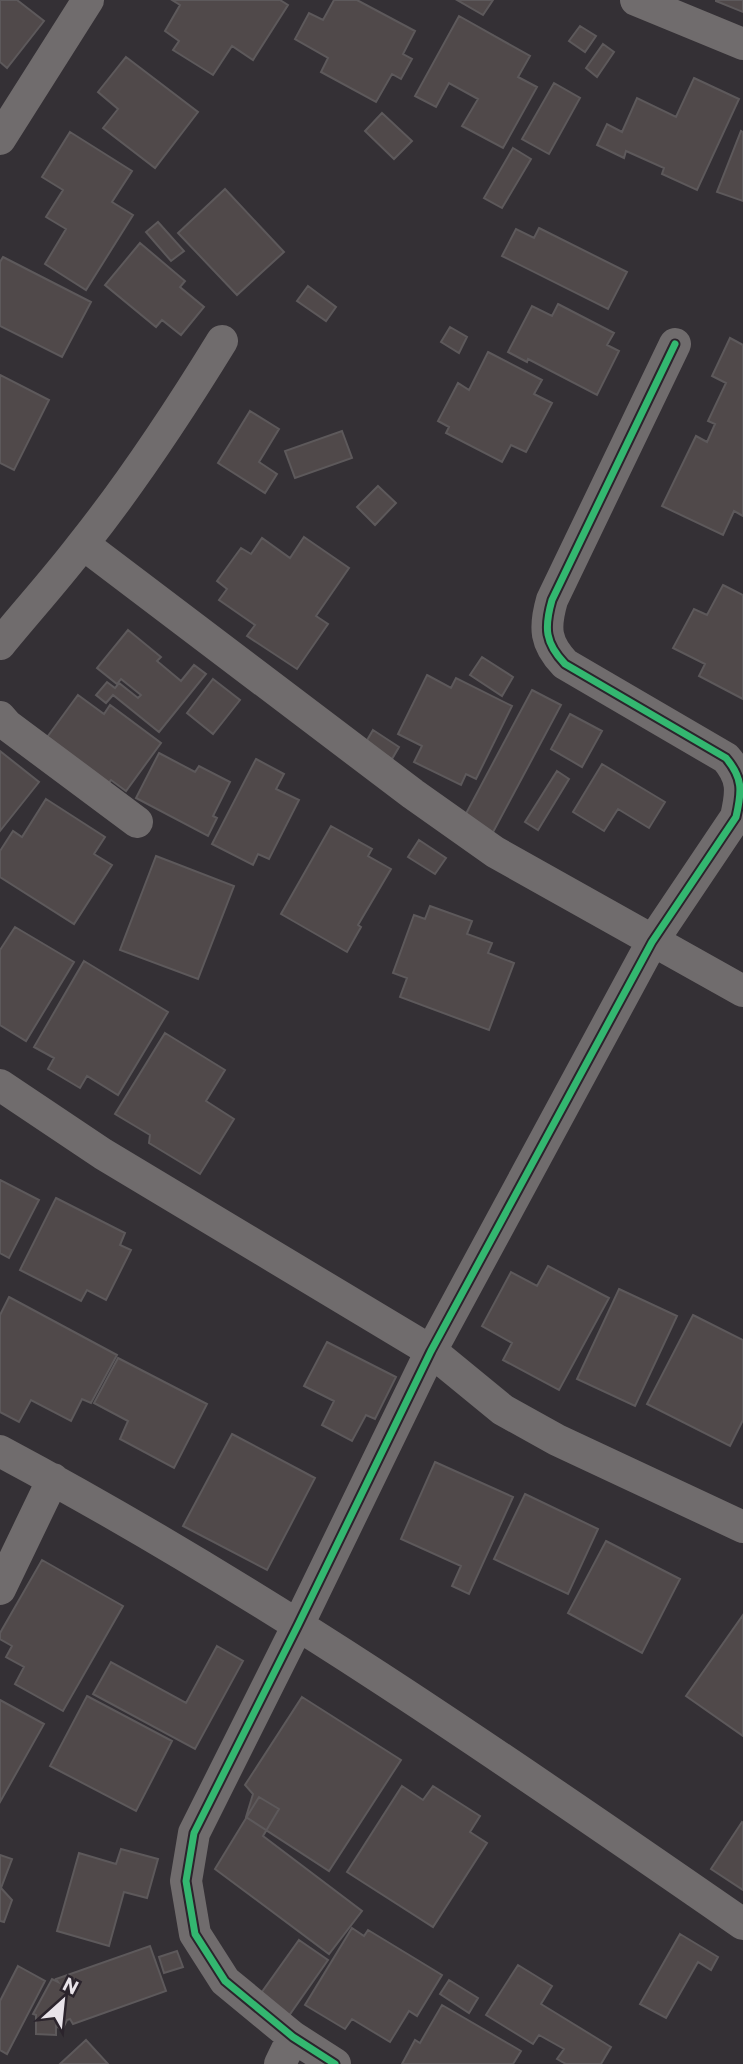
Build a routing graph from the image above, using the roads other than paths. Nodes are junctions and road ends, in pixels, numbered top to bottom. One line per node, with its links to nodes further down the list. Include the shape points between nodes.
1 (89, 0): 4 (street)
2 (636, 0): 3 (street)
3 (743, 44)
4 (0, 139)
5 (222, 341): 7 (street, via 188,398)
6 (675, 344): 11 (street, via 552,600 547,636 565,664 726,758 741,776 736,817)
7 (83, 544): 8 (street); 11 (street, via 485,845)
8 (0, 644)
9 (0, 717): 10 (street)
10 (137, 822)
11 (652, 942): 12 (street); 14 (street)
12 (743, 991)
13 (0, 1085): 14 (street, via 103,1154)
14 (431, 1351): 17 (street, via 503,1410); 19 (street)
15 (0, 1451): 16 (street)
16 (53, 1479): 18 (street); 19 (street)
17 (743, 1527)
18 (0, 1589)
19 (298, 1625): 20 (street); 21 (street, via 194,1833 186,1881 195,1934 225,1981)
20 (743, 1924)
21 (287, 2050): 22 (street)
22 (335, 2064)

